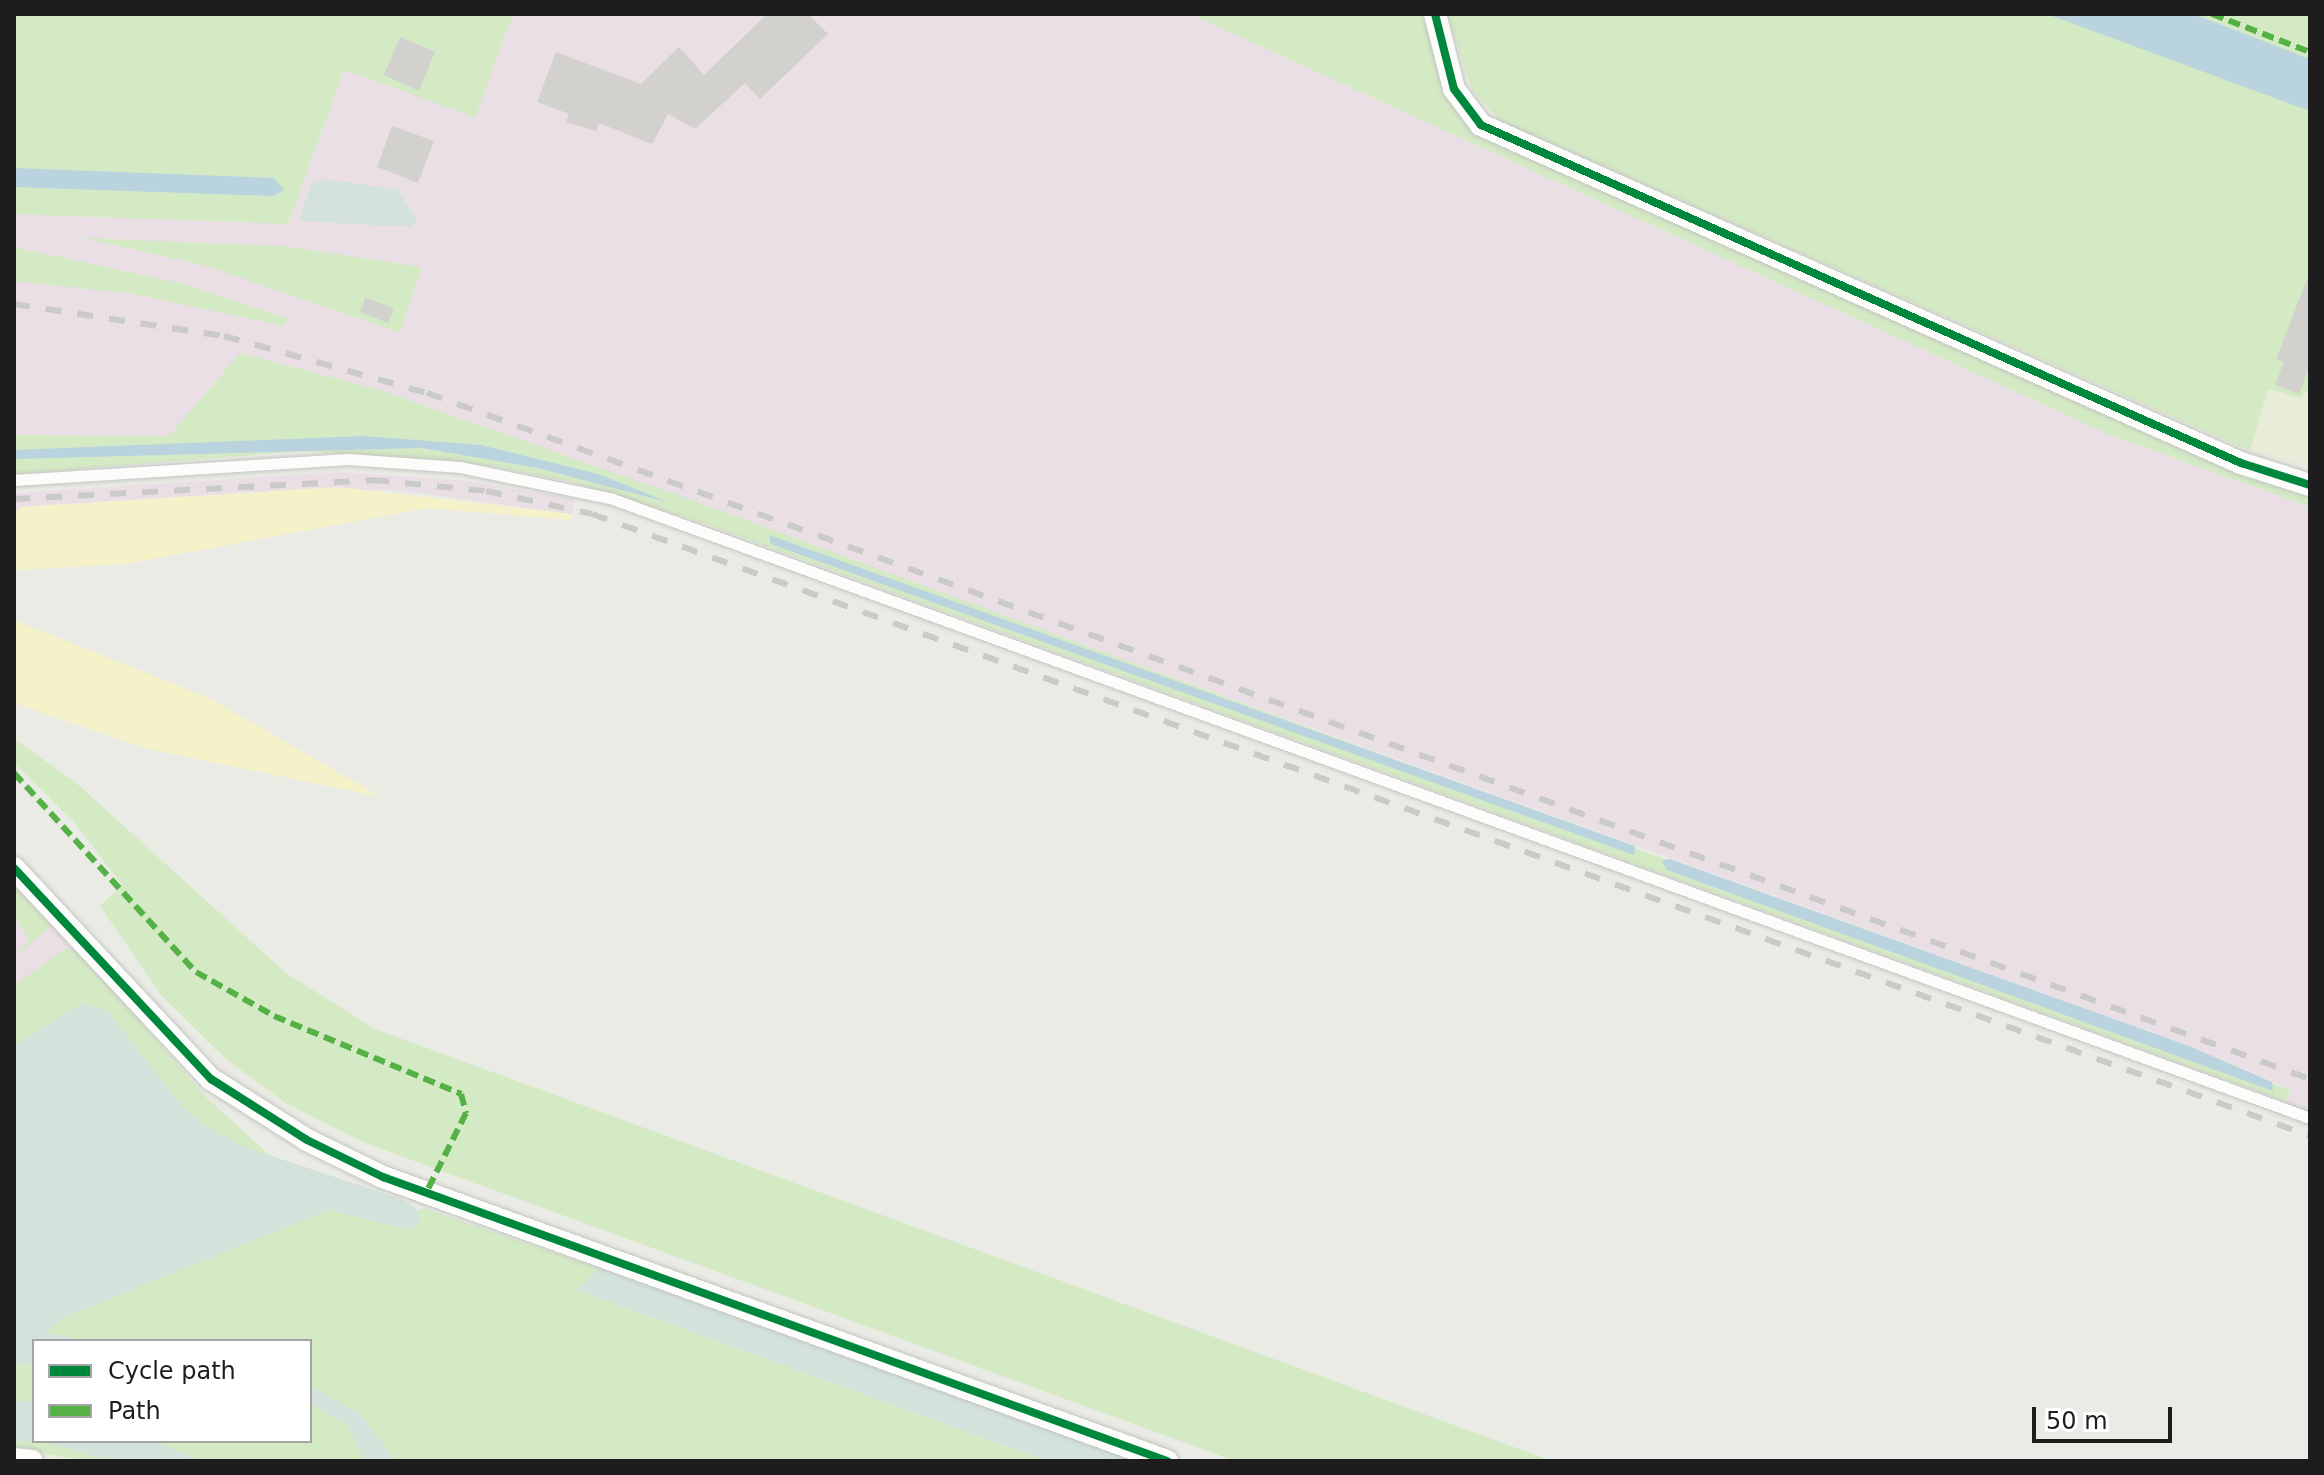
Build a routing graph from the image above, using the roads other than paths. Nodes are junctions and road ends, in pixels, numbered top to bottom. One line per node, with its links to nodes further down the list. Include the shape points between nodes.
1 (1435, 14): 3 (street, via 1454,89 1481,125 2241,463)
2 (14, 480): 5 (lane, via 348,459 460,467 610,498)
3 (2310, 485)
4 (14, 868): 8 (street, via 211,1079 307,1140 383,1177)
5 (2310, 1118)
6 (14, 1459): 7 (street)
7 (32, 1461)
8 (1167, 1461)

